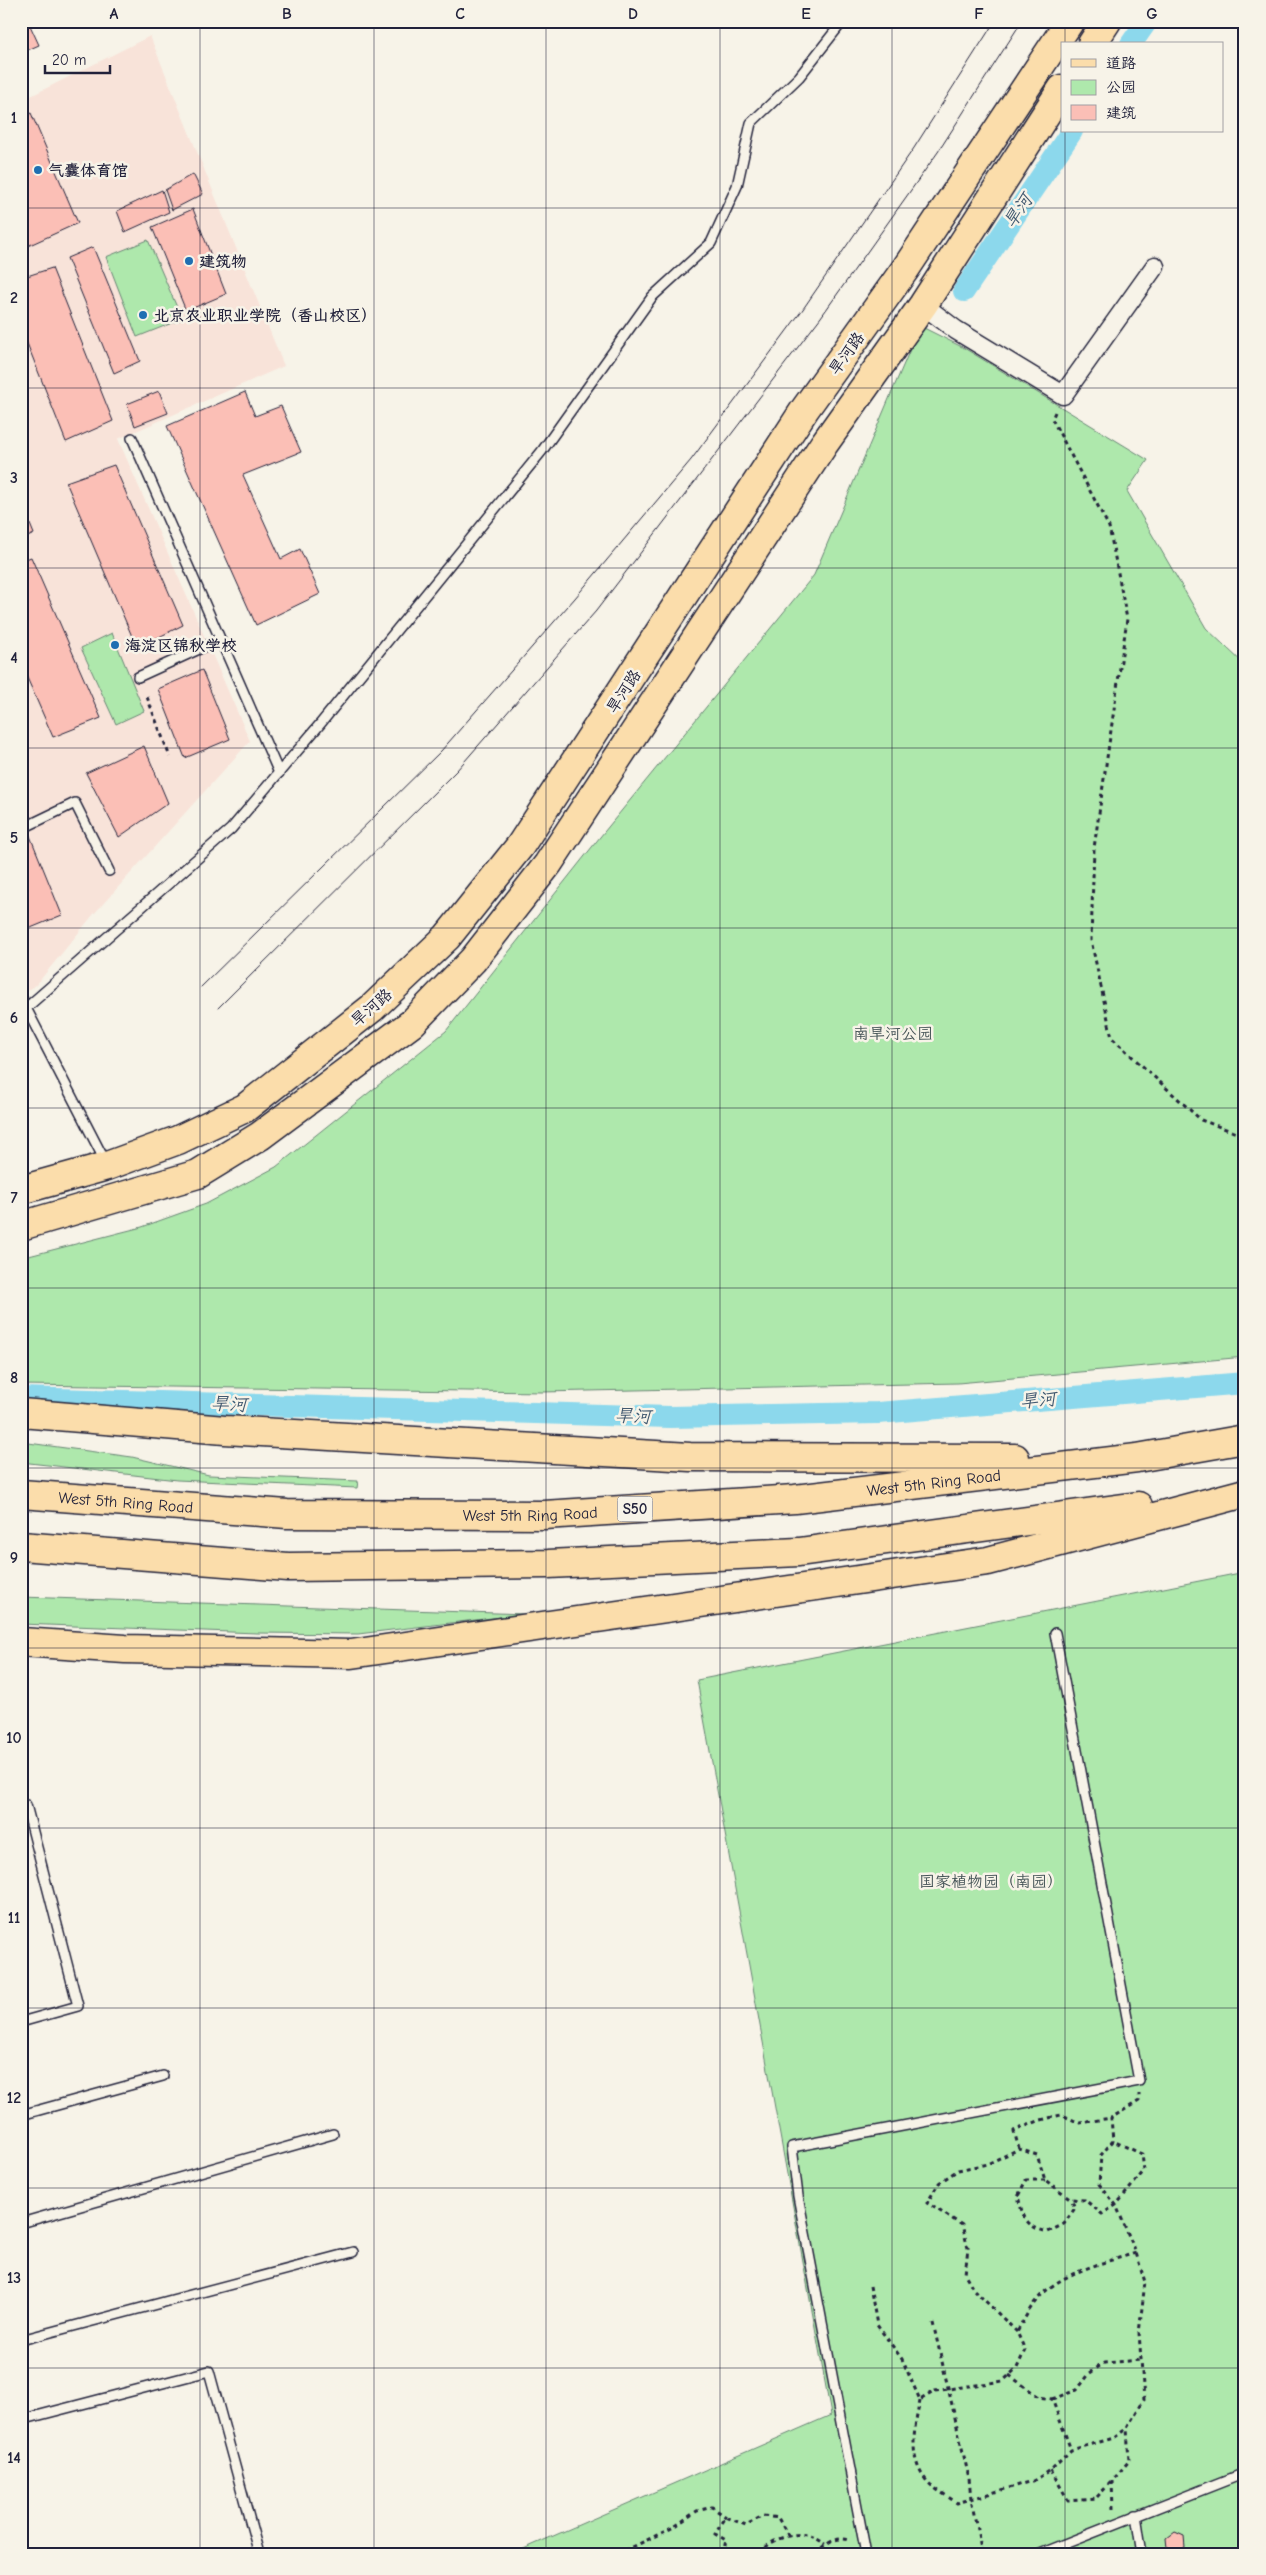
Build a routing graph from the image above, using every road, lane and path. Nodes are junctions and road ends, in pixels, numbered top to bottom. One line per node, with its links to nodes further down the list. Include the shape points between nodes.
1 (843, 21): 14 (lane, via 799,77 751,123 737,186 712,243 652,297 542,451)
2 (1070, 21): 20 (main road, 旱河路, via 906,268 805,410 520,846 447,937 372,1008 245,1108 178,1140)
3 (1107, 21): 4 (main road)
4 (1093, 42)
5 (1061, 91): 7 (main road, 旱河路)
6 (1155, 266): 8 (street)
7 (923, 306): 8 (street, via 956,330); 22 (main road, 旱河路, via 824,444 548,864 473,960 412,1023 260,1136 198,1174)
8 (1063, 395): 19 (path, via 1052,419 1109,527 1126,619 1094,848 1091,930 1112,1038 1201,1120)
9 (132, 438): 10 (lane)
10 (220, 640): 11 (lane); 14 (lane)
11 (138, 677)
12 (147, 697): 13 (path)
13 (170, 757)
14 (279, 772): 18 (lane, via 231,829)
15 (21, 829): 16 (lane, via 75,803)
16 (109, 871)
17 (21, 996): 18 (lane)
18 (26, 1008): 20 (lane)
19 (1245, 1136)
20 (107, 1166): 21 (main road, 旱河路)
21 (21, 1190)
22 (21, 1226)
23 (21, 1413): 25 (main road, via 226,1430 690,1457)
24 (1245, 1439): 25 (main road, West 5th Ring Road / S50)
25 (1136, 1458): 27 (main road, West 5th Ring Road / S50, via 795,1499 544,1515 287,1514)
26 (1245, 1493): 28 (main road, via 799,1552 548,1564 288,1567); 30 (main road, via 988,1562 352,1654 125,1649)
27 (21, 1494)
28 (21, 1546)
29 (1055, 1633): 34 (lane)
30 (21, 1642)
31 (21, 1806): 32 (lane, via 26,1805 78,2006)
32 (21, 2022)
33 (163, 2076): 35 (lane)
34 (1139, 2081): 36 (path, via 1139,2101); 67 (lane, via 792,2147 800,2206)
35 (21, 2114)
36 (1110, 2118): 38 (path); 39 (path, via 1080,2123 1061,2115 1041,2120 1014,2131)
37 (333, 2134): 43 (lane)
38 (1113, 2141): 42 (path, via 1101,2156 1099,2184); 42 (path, via 1142,2154 1144,2171)
39 (1019, 2149): 40 (path, via 1037,2155); 48 (path, via 987,2164 958,2170 939,2183 927,2204 962,2225 968,2248 966,2274 974,2290)
40 (1045, 2180): 41 (path); 41 (path, via 1026,2180 1018,2196 1023,2217 1036,2229 1048,2232 1064,2224 1075,2208)
41 (1071, 2199): 42 (path, via 1085,2200 1102,2214)
42 (1116, 2205): 45 (path)
43 (21, 2223)
44 (353, 2252): 49 (lane)
45 (1136, 2253): 48 (path, via 1102,2262 1056,2283 1035,2302); 50 (path, via 1145,2282 1138,2333)
46 (870, 2286): 54 (path, via 877,2325 902,2359)
47 (933, 2323): 52 (path)
48 (1017, 2332): 51 (path, via 1025,2350 1017,2368)
49 (21, 2340)
50 (1141, 2360): 53 (path, via 1104,2363 1090,2373 1078,2390); 56 (path, via 1144,2399)
51 (1009, 2375): 52 (path, via 1002,2381); 53 (path, via 1039,2397)
52 (947, 2390): 54 (path); 61 (path, via 969,2478)
53 (1052, 2399): 57 (path)
54 (920, 2400): 61 (path, via 914,2457 926,2480 957,2503)
55 (21, 2420): 68 (lane, via 209,2371)
56 (1127, 2428): 57 (path, via 1114,2438); 60 (path, via 1130,2461)
57 (1071, 2450): 58 (path)
58 (1051, 2470): 60 (path, via 1068,2500 1096,2498); 61 (path, via 1033,2481)
59 (1245, 2473): 62 (lane)
60 (1112, 2481): 64 (path)
61 (971, 2500): 73 (path)
62 (1136, 2515): 64 (lane); 75 (lane)
63 (726, 2516): 65 (path, via 746,2525 763,2516 778,2518); 69 (path, via 712,2507 697,2511); 70 (path, via 715,2534 726,2540)
64 (1113, 2524): 74 (lane)
65 (788, 2535): 66 (path, via 808,2535); 71 (path, via 764,2548)
66 (826, 2544): 67 (path, via 844,2538); 72 (path)
67 (865, 2549)
68 (259, 2554)
69 (618, 2554)
70 (723, 2554)
71 (761, 2554)
72 (817, 2554)
73 (982, 2554)
74 (1039, 2554)
75 (1142, 2554)

